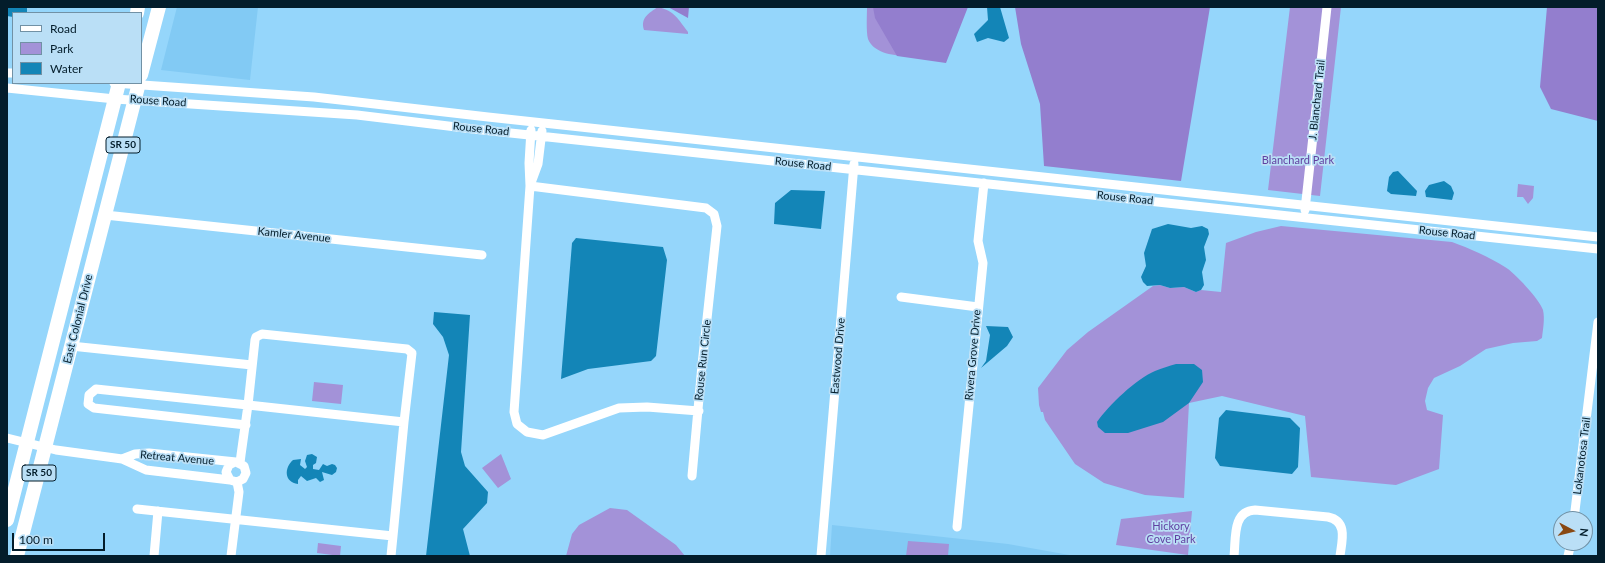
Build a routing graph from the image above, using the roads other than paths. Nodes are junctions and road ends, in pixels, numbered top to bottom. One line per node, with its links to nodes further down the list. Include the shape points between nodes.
1 (158, 7): 3 (highway, East Colonial Drive / SR 50)
2 (1327, 7): 20 (street, J. Blanchard Trail)
3 (142, 69)
4 (142, 81): 10 (street, Rouse Road, via 314,97)
5 (119, 84): 8 (highway, East Colonial Drive / SR 50)
6 (138, 84): 9 (highway, East Colonial Drive / SR 50)
7 (7, 88): 8 (street, Rouse Road)
8 (115, 99): 9 (street, Rouse Road); 36 (highway, East Colonial Drive / SR 50)
9 (135, 100): 12 (street, Rouse Road, via 357,115); 21 (highway, East Colonial Drive / SR 50)
10 (531, 122): 11 (street, Rouse Road); 12 (street, Rouse Run Circle)
11 (542, 123): 13 (street, Rouse Run Circle); 14 (street, Rouse Road)
12 (531, 135): 13 (street, Rouse Road); 15 (street, Rouse Run Circle)
13 (541, 136): 16 (street, Rouse Run Circle); 17 (street, Rouse Road)
14 (854, 157): 17 (street, Eastwood Drive); 20 (street, Rouse Road)
15 (529, 162): 16 (street); 19 (street, Rouse Run Circle)
16 (538, 164): 19 (street, Rouse Run Circle)
17 (853, 169): 18 (street, Rouse Road); 53 (street, Eastwood Drive)
18 (984, 183): 22 (street, Rouse Road); 27 (street, Rivera Grove Drive, via 978,241 983,263)
19 (530, 186): 32 (street, Rouse Run Circle, via 706,208 714,214 717,226); 32 (street, Rouse Run Circle, via 514,412 518,424 527,432 543,435 619,408 647,407)
20 (1306, 205): 22 (street, J. Blanchard Trail); 23 (street, Rouse Road)
21 (105, 215): 25 (street, Kamler Avenue); 29 (highway, East Colonial Drive / SR 50)
22 (1304, 218): 24 (street, Rouse Road)
23 (1598, 237)
24 (1598, 249)
25 (482, 255)
26 (901, 297): 27 (street)
27 (978, 307): 47 (street, Rivera Grove Drive)
28 (1598, 322): 44 (street, Lokanotosa Trail)
29 (71, 346): 30 (street); 37 (highway, East Colonial Drive / SR 50)
30 (252, 365): 31 (street); 33 (street, via 256,336 262,334 407,349 412,353)
31 (248, 406): 33 (street); 34 (street); 34 (street, via 96,389 89,395 88,404 94,408)
32 (698, 411): 40 (street)
33 (404, 422): 48 (street)
34 (246, 425): 39 (street)
35 (7, 438): 36 (street, Retreat Avenue)
36 (27, 442): 37 (street, Retreat Avenue); 45 (highway, East Colonial Drive / SR 50)
37 (45, 448): 38 (street, Retreat Avenue); 49 (highway, East Colonial Drive / SR 50)
38 (122, 458): 39 (street, Retreat Avenue, via 149,453); 41 (street, Retreat Avenue, via 146,470)
39 (236, 463): 41 (street, via 227,468 226,472); 41 (street, via 246,469 246,473 243,479)
40 (692, 476)
41 (234, 481): 46 (street, via 239,492)
42 (137, 509): 43 (street)
43 (158, 511): 46 (street); 50 (street)
44 (1575, 511)
45 (7, 520)
46 (235, 520): 48 (street); 51 (street)
47 (957, 527)
48 (393, 536): 52 (street)
49 (17, 556)
50 (154, 556)
51 (231, 556)
52 (391, 556)
53 (821, 556)
54 (1234, 556): 55 (street, via 1240,516 1247,511 1255,510 1328,517 1335,520 1341,525 1342,532)
55 (1340, 556)

